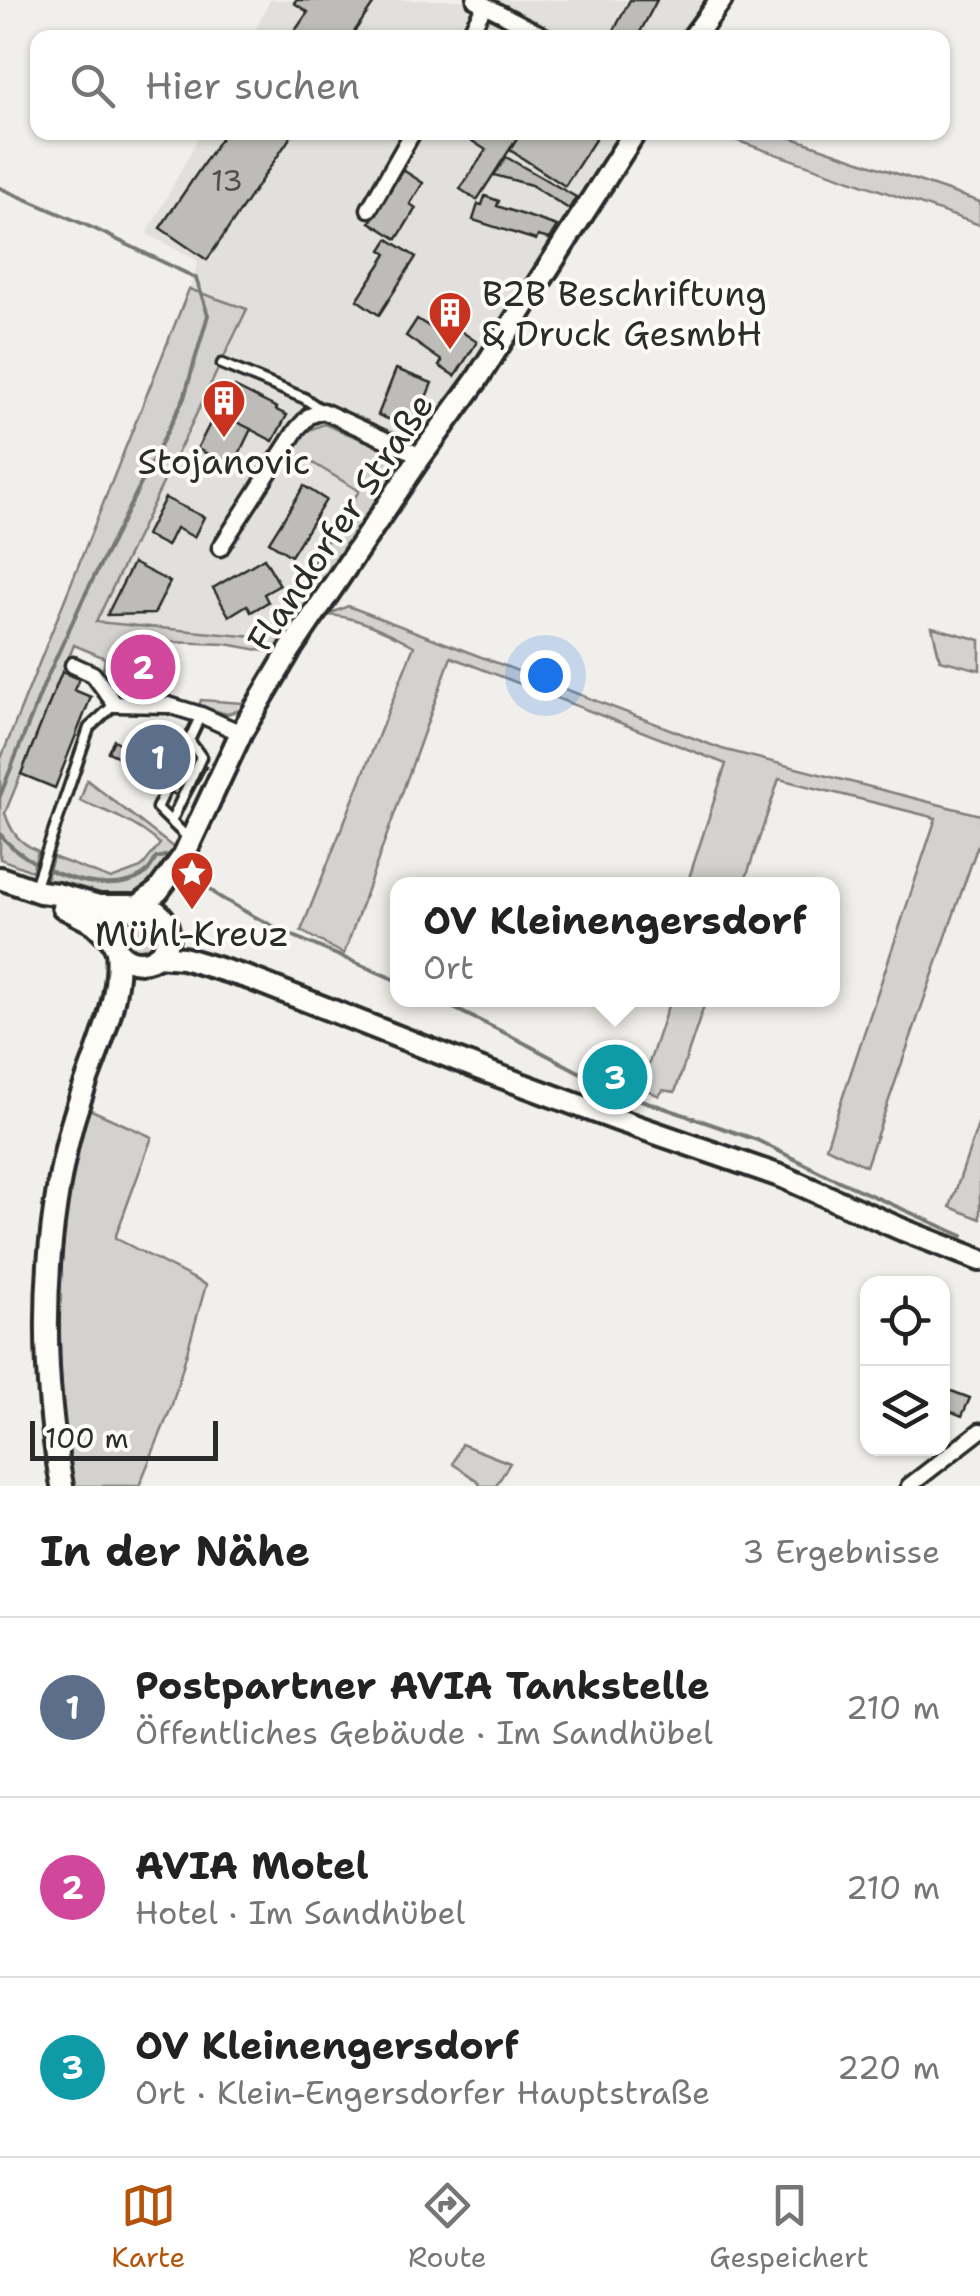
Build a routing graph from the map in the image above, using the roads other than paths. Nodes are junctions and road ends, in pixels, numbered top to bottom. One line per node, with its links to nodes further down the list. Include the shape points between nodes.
1 (719, 1): 5 (main road)
2 (480, 3): 3 (street); 4 (street)
3 (470, 30)
4 (532, 30)
5 (699, 30)
6 (408, 140): 8 (street)
7 (629, 140): 11 (main road, Flandorfer Straße, via 524,309)
8 (369, 209)
9 (222, 364): 10 (lane)
10 (323, 410): 11 (street); 12 (street, via 297,430)
11 (421, 456): 16 (main road, Flandorfer Straße)
12 (220, 548)
13 (73, 666): 14 (street, via 93,674)
14 (115, 704): 15 (street, via 168,705); 21 (lane, via 88,728)
15 (201, 715): 16 (street); 17 (lane)
16 (240, 733): 19 (main road, Flandorfer Straße)
17 (189, 740): 18 (lane, via 202,757); 18 (lane, via 157,808)
18 (171, 822): 19 (lane)
19 (187, 849): 22 (main road, Flandorfer Straße, via 158,891); 23 (main road, Flandorfer Straße)
20 (0, 878): 21 (main road)
21 (38, 886): 22 (main road, via 99,906); 24 (main road, via 54,903 94,922)
22 (135, 906): 23 (main road, via 156,910); 24 (main road, via 116,918)
23 (167, 927): 25 (main road, via 166,943); 26 (main road)
24 (114, 945): 25 (main road, via 130,960); 27 (main road, via 116,989)
25 (152, 958): 26 (main road, via 182,958); 27 (main road)
26 (249, 978): 28 (main road, via 783,1177)
27 (101, 1041): 30 (main road, via 70,1132 48,1267 47,1374)
28 (980, 1260)
29 (980, 1432): 31 (street)
30 (62, 1486)
31 (909, 1486)

